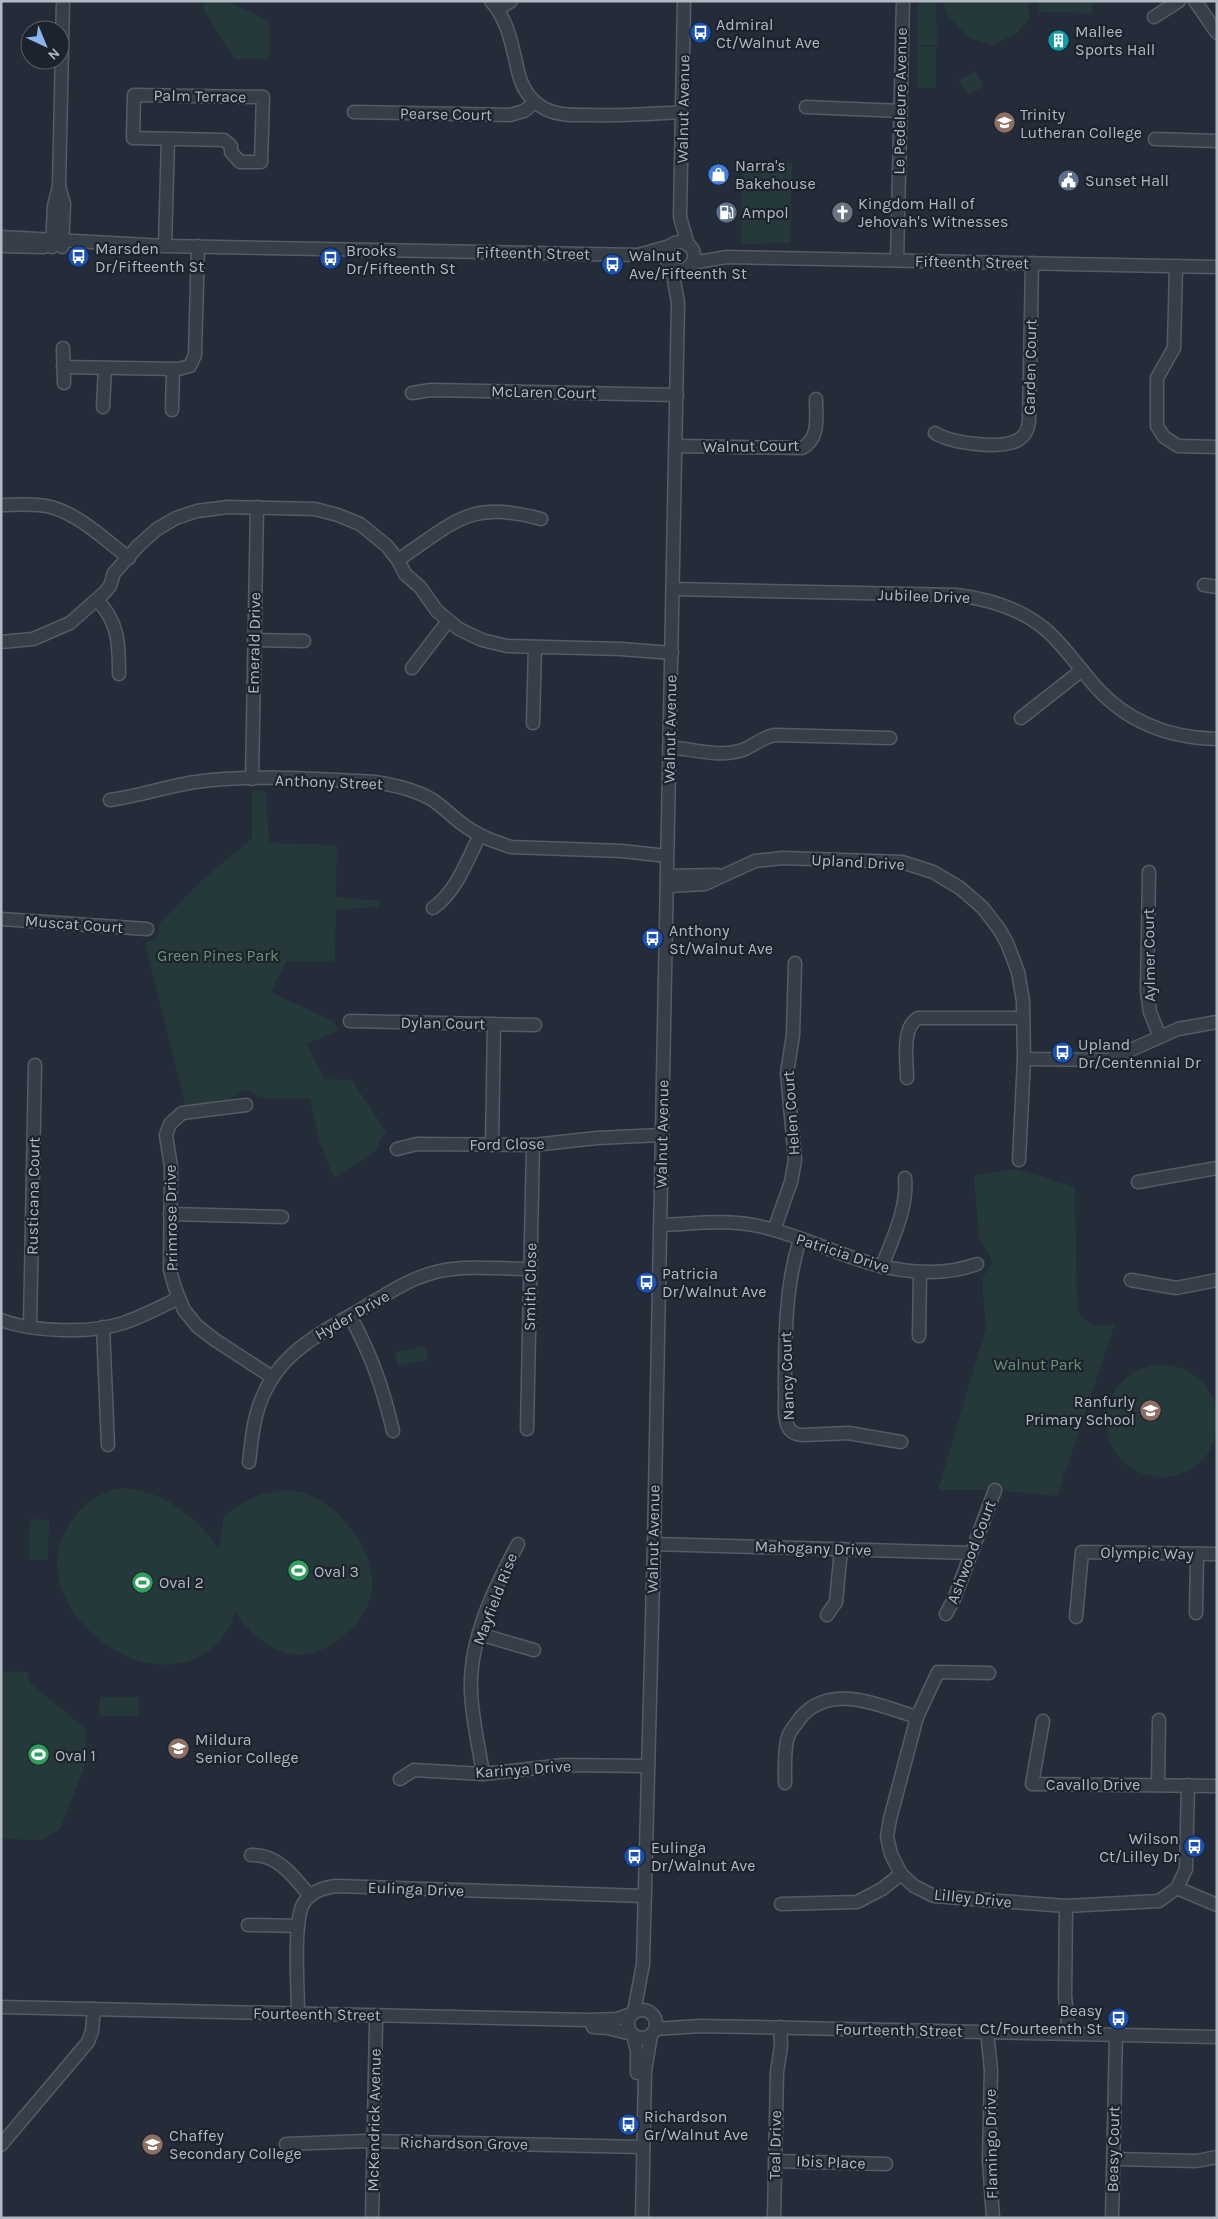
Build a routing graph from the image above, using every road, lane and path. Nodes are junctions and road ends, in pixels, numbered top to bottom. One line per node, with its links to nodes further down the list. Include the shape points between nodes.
1 (63, 1): 20 (street, via 59,186 54,206)
2 (511, 1): 7 (street)
3 (684, 1): 14 (street, Walnut Avenue)
4 (902, 1): 12 (street, Le Pedeleure Avenue)
5 (1179, 1): 8 (street)
6 (1195, 1): 9 (street)
7 (494, 5): 10 (street, via 510,36 522,85)
8 (1154, 17)
9 (1217, 33)
10 (535, 102): 13 (street, Pearse Court, via 524,111 510,115); 14 (street, via 551,112 563,114 639,116 657,120)
11 (806, 107): 12 (street)
12 (901, 111): 28 (street, Le Pedeleure Avenue)
13 (354, 112)
14 (683, 116): 18 (street, Walnut Avenue)
15 (168, 139): 15 (street, Palm Terrace, via 224,140 240,162 261,162 263,97 134,95 133,138); 22 (street)
16 (1155, 139): 17 (street)
17 (1217, 141)
18 (680, 217): 24 (street, Walnut Avenue); 25 (street, Walnut Avenue)
19 (1, 237): 20 (street, Fifteenth Street)
20 (58, 244): 21 (street, Fifteenth Street); 22 (street, Fifteenth Street)
21 (1, 246)
22 (165, 246): 23 (street, Fifteenth Street)
23 (198, 246): 26 (street, Fifteenth Street); 38 (street, via 195,360 187,368)
24 (671, 246): 25 (street, via 680,242); 26 (street, Fifteenth Street); 32 (street, via 666,258)
25 (690, 246): 27 (street, Fifteenth Street); 30 (street, via 694,255)
26 (638, 255): 32 (street, Fifteenth Street)
27 (727, 257): 28 (street, Fifteenth Street); 30 (street, Fifteenth Street)
28 (897, 260): 29 (street, Fifteenth Street)
29 (1032, 263): 31 (street, Fifteenth Street); 45 (street, Garden Court, via 1030,421 1026,433 1006,444 951,441)
30 (689, 266): 32 (street, via 679,270); 34 (street, Walnut Avenue)
31 (1176, 266): 33 (street, Fifteenth Street); 47 (street, via 1175,339 1170,356 1157,378 1157,426 1164,438 1178,446)
32 (671, 267): 34 (street, Walnut Avenue)
33 (1217, 267)
34 (678, 303): 41 (street, Walnut Avenue)
35 (63, 348): 36 (street)
36 (63, 367): 37 (street); 39 (street)
37 (104, 368): 38 (street); 43 (street)
38 (173, 369): 44 (street)
39 (64, 383)
40 (412, 393): 41 (street, McLaren Court, via 431,390)
41 (677, 395): 46 (street, Walnut Avenue)
42 (816, 399): 46 (street, Walnut Court, via 815,433 802,448)
43 (103, 407)
44 (172, 410)
45 (935, 434)
46 (676, 446): 53 (street, Walnut Avenue)
47 (1217, 447)
48 (1, 505): 51 (street, via 37,505 60,510)
49 (257, 508): 51 (street, via 212,508 186,514 157,529); 52 (street, via 315,509 338,515 370,531); 56 (street, Emerald Drive)
50 (542, 518): 52 (street, via 509,511 476,512 456,521)
51 (129, 558): 54 (street, via 112,577 109,589)
52 (398, 560): 55 (street, via 405,574)
53 (673, 589): 60 (street, Walnut Avenue); 62 (street, Jubilee Drive, via 957,595 987,600 1020,613 1043,628)
54 (97, 600): 58 (street, via 60,629 33,639); 63 (street, via 115,625)
55 (448, 621): 59 (street, via 488,642); 61 (street)
56 (254, 640): 57 (street); 69 (street, Emerald Drive)
57 (304, 641)
58 (1, 642)
59 (534, 647): 60 (street); 65 (street)
60 (672, 650): 68 (street, Walnut Avenue)
61 (412, 668)
62 (1082, 670): 64 (street); 67 (street, Jubilee Drive, via 1106,698 1134,719 1181,736)
63 (119, 674)
64 (1021, 718)
65 (533, 723)
66 (890, 738): 68 (street, via 775,735 740,751)
67 (1217, 739)
68 (669, 751): 72 (street, Walnut Avenue)
69 (252, 779): 70 (street, Anthony Street, via 196,782); 71 (street, Anthony Street, via 392,784 433,800)
70 (110, 800)
71 (480, 835): 72 (street, Anthony Street, via 497,843 523,848); 75 (street, via 453,888)
72 (667, 852): 74 (street, Walnut Avenue)
73 (1149, 872): 84 (street, Aylmer Court, via 1147,992 1150,1012)
74 (667, 881): 79 (street, Upland Drive, via 730,872 769,858 865,860 917,866 948,879 983,908 1007,943 1018,972); 89 (street, Walnut Avenue)
75 (433, 908)
76 (1, 919): 77 (street, Muscat Court)
77 (147, 929)
78 (795, 963): 100 (street, Helen Court, via 793,1035 788,1073 795,1160)
79 (1023, 1018): 85 (street, Upland Drive); 87 (street, via 918,1018 910,1024 907,1032)
80 (350, 1021): 82 (street, Dylan Court)
81 (1217, 1022): 84 (street, via 1178,1029)
82 (494, 1024): 83 (street, Dylan Court); 90 (street)
83 (535, 1025)
84 (1160, 1037): 85 (street, via 1108,1060)
85 (1024, 1059): 93 (street, Upland Drive)
86 (36, 1065): 112 (street, Rusticana Court)
87 (907, 1078)
88 (246, 1105): 97 (street, Primrose Drive, via 182,1113 173,1119 166,1135 172,1167)
89 (661, 1139): 91 (street, Ford Close, via 586,1139); 99 (street, Walnut Avenue)
90 (492, 1145): 91 (street, Ford Close); 92 (street, Ford Close, via 417,1144)
91 (533, 1145): 104 (street, Smith Close)
92 (397, 1149)
93 (1019, 1160)
94 (1217, 1168): 96 (street)
95 (905, 1178): 103 (street, via 904,1207)
96 (1138, 1182)
97 (170, 1214): 98 (street); 108 (street, Primrose Drive, via 170,1270)
98 (282, 1216)
99 (660, 1220): 100 (street, Patricia Drive, via 744,1223); 122 (street, Walnut Avenue)
100 (774, 1230): 101 (street, Patricia Drive)
101 (800, 1239): 103 (street, Patricia Drive); 117 (street, Nancy Court, via 785,1331 786,1416 790,1429 804,1436 837,1433)
102 (977, 1264): 105 (street, Patricia Drive, via 953,1271)
103 (882, 1267): 105 (street, Patricia Drive)
104 (531, 1269): 109 (street, Hyder Drive, via 462,1269 429,1274); 115 (street, Smith Close)
105 (920, 1272): 113 (street)
106 (1132, 1280): 107 (street, via 1176,1288)
107 (1217, 1280)
108 (179, 1298): 111 (street, via 123,1323); 114 (street, Primrose Drive, via 190,1318 205,1332)
109 (350, 1316): 114 (street, Hyder Drive, via 299,1347); 116 (street, via 378,1373)
110 (1, 1320): 112 (street)
111 (103, 1327): 112 (street); 118 (street)
112 (30, 1328)
113 (920, 1336)
114 (272, 1377): 119 (street, Hyder Drive, via 256,1417)
115 (527, 1429)
116 (393, 1431)
117 (901, 1442)
118 (108, 1445)
119 (249, 1462)
120 (995, 1490): 124 (street, Ashwood Court)
121 (518, 1544): 131 (street, Mayfield Rise)
122 (654, 1544): 123 (street, Mahogany Drive); 137 (street, Walnut Avenue)
123 (841, 1548): 124 (street, Mahogany Drive); 129 (street, via 836,1602)
124 (971, 1553): 128 (street, Ashwood Court)
125 (1197, 1554): 126 (street, Olympic Way); 127 (street); 130 (street, Olympic Way, via 1082,1552)
126 (1217, 1554)
127 (1196, 1613)
128 (946, 1614)
129 (827, 1615)
130 (1076, 1617)
131 (478, 1634): 132 (street); 138 (street, Mayfield Rise, via 471,1690)
132 (534, 1650)
133 (989, 1673): 134 (street, Lilley Drive, via 938,1672)
134 (917, 1717): 140 (street, via 852,1699 822,1702 807,1711 788,1737); 145 (street, Lilley Drive, via 888,1837 891,1854)
135 (1159, 1720): 141 (street)
136 (1043, 1721): 141 (street, Cavallo Drive, via 1032,1784)
137 (648, 1766): 138 (street, Karinya Drive, via 563,1765); 148 (street, Walnut Avenue)
138 (483, 1774): 139 (street, Karinya Drive, via 414,1770)
139 (400, 1779)
140 (785, 1783)
141 (1158, 1785): 142 (street, Cavallo Drive)
142 (1188, 1785): 143 (street, Cavallo Drive); 146 (street, via 1186,1868)
143 (1217, 1786)
144 (251, 1854): 147 (street, via 261,1854 278,1862)
145 (901, 1874): 149 (street, via 857,1902); 151 (street, Lilley Drive, via 914,1886 934,1896)
146 (1177, 1888): 150 (street); 151 (street, Lilley Drive, via 1159,1901)
147 (310, 1896): 148 (street, Eulinga Drive, via 320,1889 336,1886); 153 (street, via 303,1905)
148 (645, 1896): 154 (street, Walnut Avenue)
149 (781, 1904)
150 (1217, 1905)
151 (1066, 1906): 164 (street, via 1062,2015)
152 (248, 1925): 153 (street)
153 (298, 1926): 158 (street)
154 (643, 1964): 157 (street, Walnut Avenue); 161 (street, Walnut Avenue)
155 (1, 2007): 156 (street, Fourteenth Street)
156 (94, 2013): 158 (street, Fourteenth Street); 159 (street, Fourteenth Street); 160 (street, Fourteenth Street); 170 (street, via 88,2042)
157 (634, 2013): 158 (street, Fourteenth Street, via 617,2019 589,2020); 161 (street, via 642,2010); 166 (street, via 628,2021)
158 (298, 2014)
159 (1, 2015)
160 (376, 2023): 166 (street, Fourteenth Street, via 598,2027); 168 (street, McKendrick Avenue)
161 (652, 2024): 162 (street, Fourteenth Street); 166 (street, via 642,2038); 171 (street, Walnut Avenue)
162 (777, 2027): 163 (street, Fourteenth Street); 174 (street, Teal Drive)
163 (991, 2032): 164 (street, Fourteenth Street); 180 (street, Flamingo Drive, via 989,2161)
164 (1065, 2033): 165 (street, Fourteenth Street)
165 (1113, 2034): 167 (street, Fourteenth Street); 173 (street, Beasy Court)
166 (633, 2035): 171 (street, Walnut Avenue, via 637,2051)
167 (1217, 2036)
168 (373, 2142): 169 (street, Richardson Grove); 171 (street, Richardson Grove); 176 (street, McKendrick Avenue)
169 (286, 2144)
170 (1, 2145)
171 (640, 2147): 177 (street, Walnut Avenue); 178 (street, Walnut Avenue)
172 (1217, 2157): 173 (street, via 1196,2161)
173 (1114, 2160): 181 (street, Beasy Court)
174 (775, 2161): 175 (street, Ibis Place); 179 (street, Teal Drive)
175 (886, 2164)
176 (372, 2218)
177 (634, 2218)
178 (642, 2218)
179 (774, 2218)
180 (994, 2218)
181 (1112, 2218)

